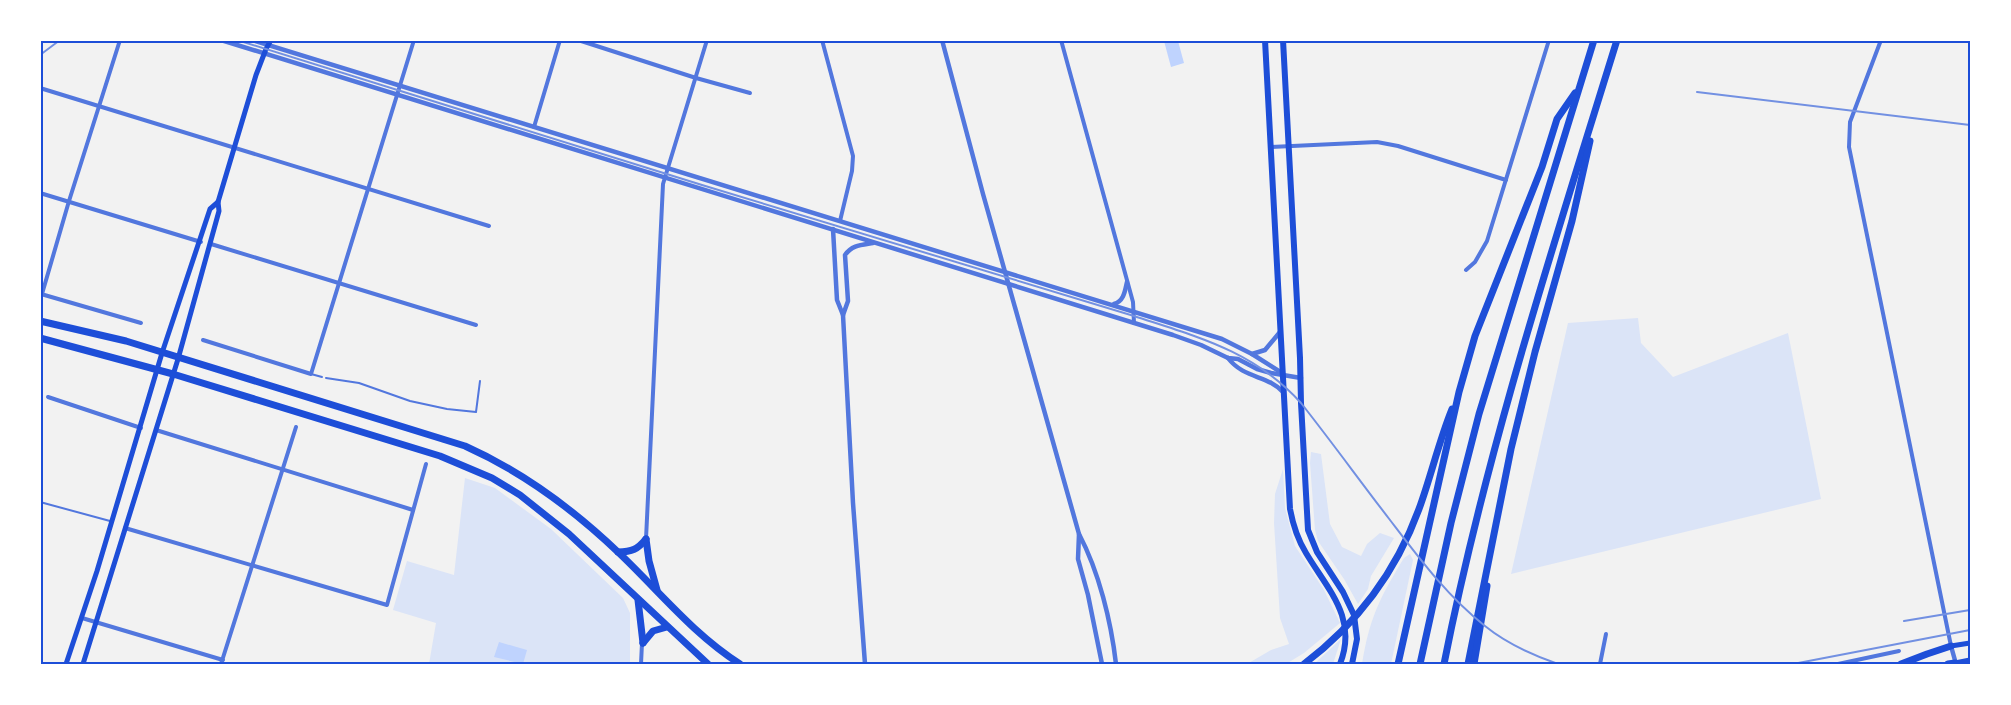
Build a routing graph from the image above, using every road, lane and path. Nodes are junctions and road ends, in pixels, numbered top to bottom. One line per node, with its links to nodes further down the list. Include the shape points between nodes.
1 (120, 40): 26 (street)
2 (221, 40): 18 (street)
3 (252, 40): 17 (street)
4 (414, 40): 20 (street)
5 (560, 40): 27 (street)
6 (578, 40): 19 (street)
7 (707, 40): 19 (street)
8 (822, 40): 38 (street, via 853,156)
9 (942, 40): 45 (street)
10 (1061, 40): 46 (street)
11 (1265, 40): 30 (main road)
12 (1283, 40): 28 (main road)
13 (1549, 40): 33 (street)
14 (1594, 40): 21 (highway)
15 (1617, 40): 23 (highway)
16 (1881, 40): 94 (street, via 1850,122 1849,147)
17 (269, 42): 18 (main road); 20 (street)
18 (264, 53): 25 (street); 29 (main road)
19 (696, 78): 24 (street); 31 (street)
20 (400, 85): 25 (street); 27 (street)
21 (1580, 86): 70 (highway, via 1557,119 1475,336); 111 (highway, via 1465,468)
22 (40, 88): 26 (street)
23 (1601, 92): 95 (highway, via 1572,221 1522,402); 112 (highway, via 1501,420)
24 (750, 93)
25 (398, 94): 32 (street); 34 (street)
26 (99, 106): 29 (street); 36 (street)
27 (534, 127): 31 (street)
28 (1289, 146): 30 (street); 33 (street, via 1387,143); 68 (main road)
29 (234, 147): 34 (street); 37 (main road)
30 (1270, 147): 57 (main road)
31 (669, 168): 32 (street); 38 (street)
32 (666, 177): 40 (street); 83 (street)
33 (1506, 180): 44 (street, via 1487,241)
34 (368, 189): 39 (street); 47 (street)
35 (40, 193): 36 (street)
36 (69, 201): 41 (street); 49 (street)
37 (218, 201): 41 (main road, via 210,209); 43 (main road)
38 (840, 221): 45 (street)
39 (489, 226)
40 (833, 229): 42 (street); 52 (street, via 837,300)
41 (201, 242): 60 (main road)
42 (873, 243): 48 (street); 52 (street, via 849,249 845,255 848,301)
43 (211, 244): 47 (street); 63 (main road)
44 (1466, 270)
45 (1006, 272): 48 (street); 50 (street)
46 (1127, 282): 50 (street, via 1120,302); 51 (street)
47 (339, 283): 56 (street); 66 (street)
48 (1010, 285): 55 (street); 82 (street)
49 (41, 294): 54 (street)
50 (1111, 304): 51 (street)
51 (1134, 311): 55 (street); 61 (street, via 1222,339)
52 (843, 315): 104 (street)
53 (40, 321): 60 (highway)
54 (141, 323)
55 (1134, 323): 62 (street)
56 (476, 325)
57 (1282, 330): 61 (street, via 1265,350); 67 (main road)
58 (40, 338): 64 (highway)
59 (202, 340): 66 (street)
60 (162, 353): 63 (highway); 64 (main road)
61 (1252, 354): 67 (street)
62 (1228, 358): 67 (street); 71 (street, via 1234,366 1250,376 1272,382)
63 (178, 359): 65 (main road); 84 (highway, via 465,446 497,460 545,490)
64 (158, 369): 65 (highway); 74 (main road)
65 (173, 374): 75 (main road); 87 (highway, via 440,456 492,478 545,514)
66 (311, 374): 69 (lane, via 359,383 410,401 476,411)
67 (1284, 375): 68 (street); 71 (main road)
68 (1301, 378): 109 (main road, via 1308,530 1354,615 1357,639)
69 (480, 381)
70 (1459, 392): 107 (highway, via 1401,552 1352,622); 110 (highway)
71 (1284, 393): 108 (main road, via 1292,519 1300,542 1343,618 1346,638)
72 (48, 397): 74 (street)
73 (296, 427): 77 (street)
74 (141, 428): 80 (main road)
75 (155, 430): 77 (street); 81 (main road)
76 (426, 464): 79 (street)
77 (282, 470): 79 (street); 85 (street)
78 (40, 502): 80 (lane)
79 (413, 510): 85 (street, via 387,605)
80 (111, 522): 88 (main road)
81 (125, 528): 85 (street); 89 (main road)
82 (1079, 534): 105 (street, via 1078,560); 106 (street, via 1096,574)
83 (646, 539): 84 (highway, via 638,549); 86 (highway)
84 (618, 552): 86 (highway)
85 (253, 566): 98 (street)
86 (658, 593): 103 (highway, via 705,638)
87 (638, 600): 90 (highway); 92 (highway)
88 (81, 618): 89 (street); 99 (main road)
89 (96, 622): 98 (street); 100 (main road)
90 (667, 627): 92 (highway, via 653,631); 102 (highway)
91 (1606, 634): 115 (street)
92 (642, 643): 101 (street)
93 (1971, 643): 94 (main road)
94 (1951, 646): 117 (highway); 118 (street)
95 (1474, 648): 113 (highway); 114 (highway)
96 (1899, 651): 116 (street)
97 (1971, 660): 118 (main road)
98 (222, 662)
99 (66, 664)
100 (83, 664)
101 (642, 664)
102 (708, 664)
103 (740, 664)
104 (865, 664)
105 (1102, 664)
106 (1116, 664)
107 (1304, 664)
108 (1340, 664)
109 (1352, 664)
110 (1398, 664)
111 (1420, 664)
112 (1444, 664)
113 (1468, 664)
114 (1474, 664)
115 (1600, 664)
116 (1838, 664)
117 (1901, 664)
118 (1953, 664)

